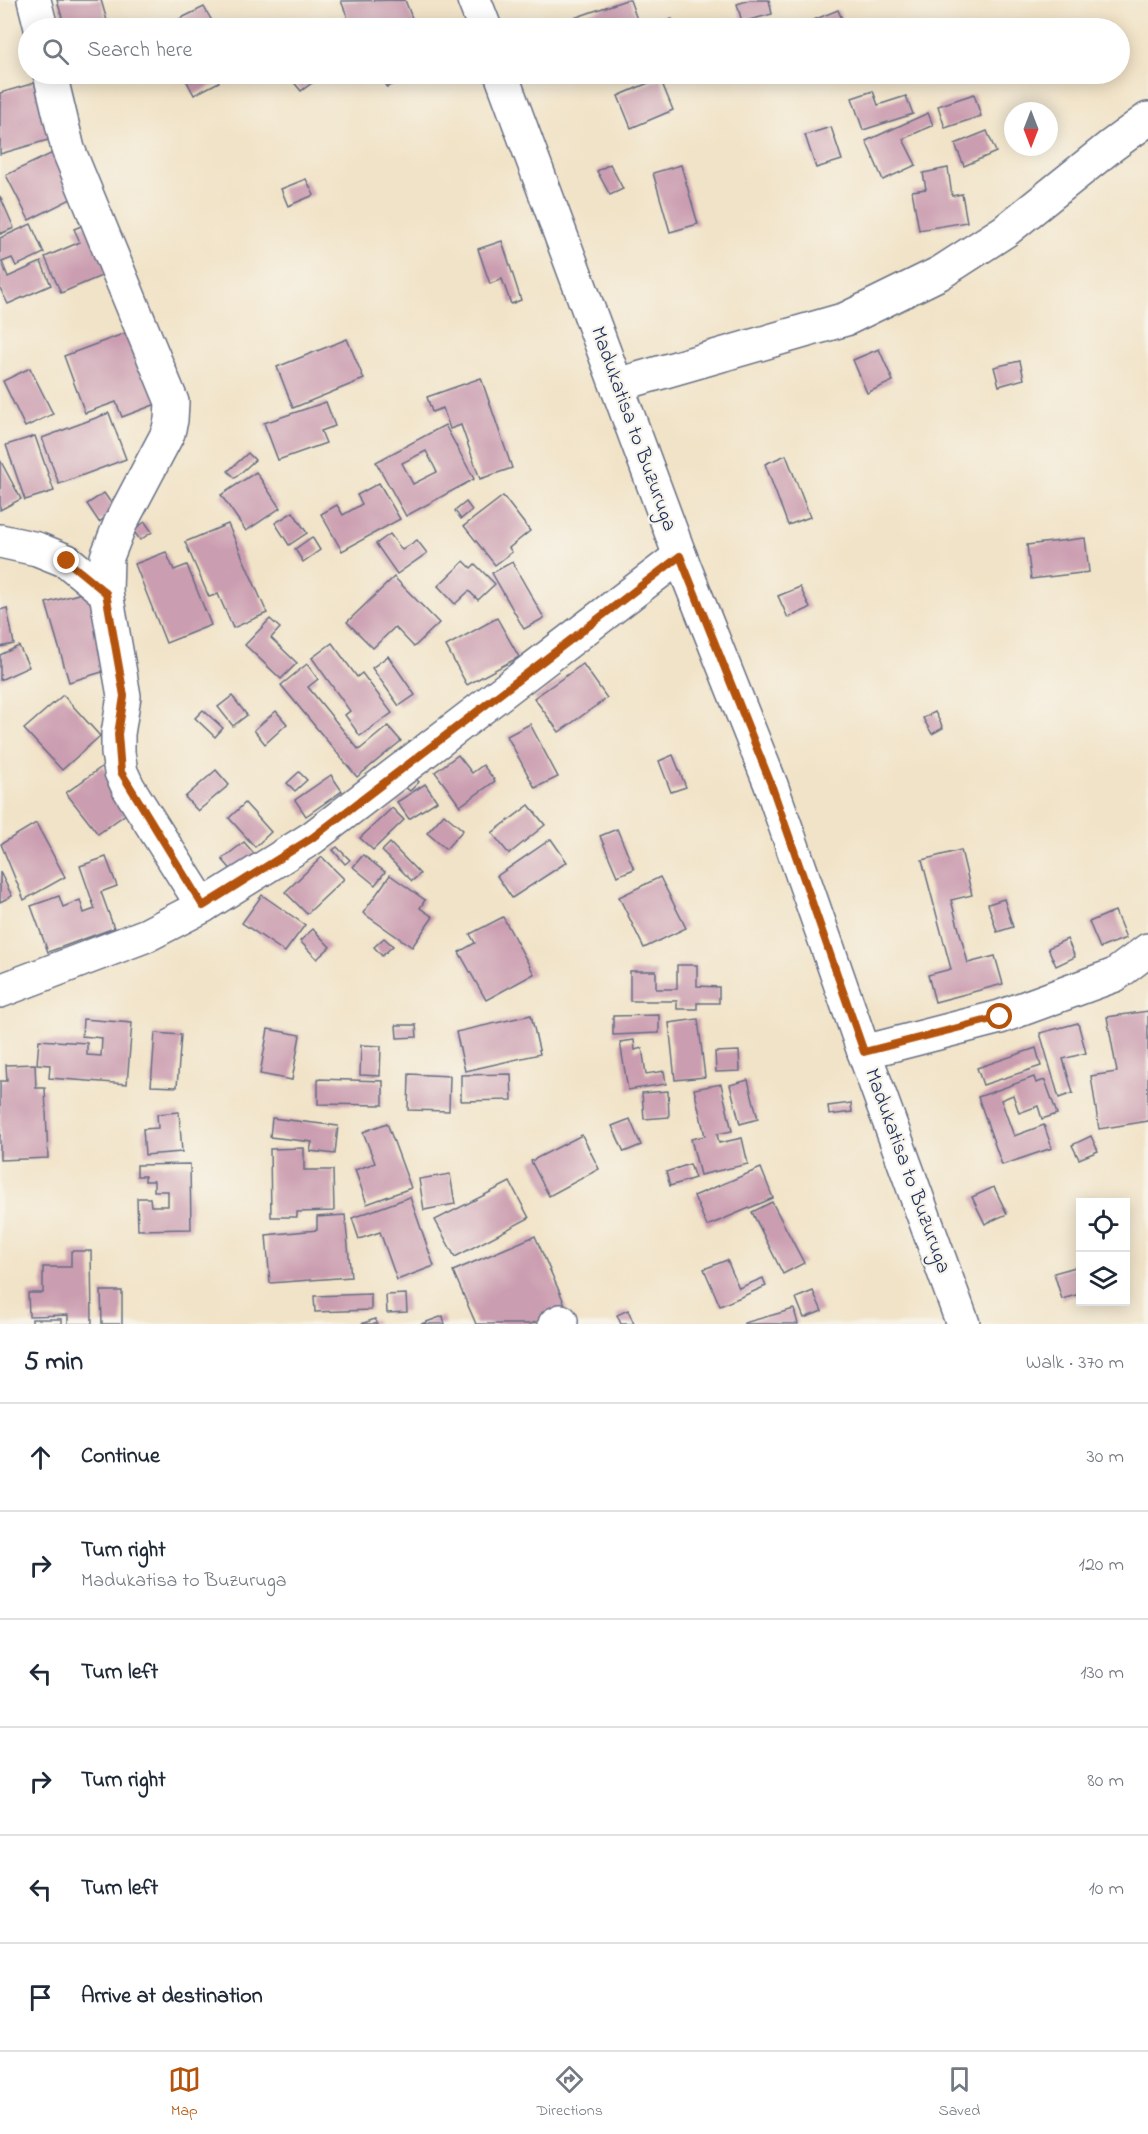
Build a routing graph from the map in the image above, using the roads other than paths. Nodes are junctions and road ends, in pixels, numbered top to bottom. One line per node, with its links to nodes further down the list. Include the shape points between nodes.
1 (34, 0): 3 (street)
2 (474, 0): 4 (street)
3 (38, 18)
4 (481, 18)
5 (52, 84): 11 (street, via 68,148 172,402 168,433 107,557)
6 (505, 84): 8 (street, Madukatisa to Buzuruga)
7 (1148, 119): 8 (street, via 1005,231 940,273 846,319)
8 (617, 385): 10 (street, Madukatisa to Buzuruga)
9 (0, 541): 11 (street, via 67,561)
10 (680, 556): 12 (street, via 312,838); 15 (street, Madukatisa to Buzuruga, via 771,784)
11 (106, 593): 12 (street, via 124,696 118,734 121,772)
12 (203, 906): 14 (street, via 147,935)
13 (1148, 950): 15 (street, via 1115,975 1000,1017)
14 (0, 991)
15 (864, 1052): 16 (street, Madukatisa to Buzuruga)
16 (963, 1324)

